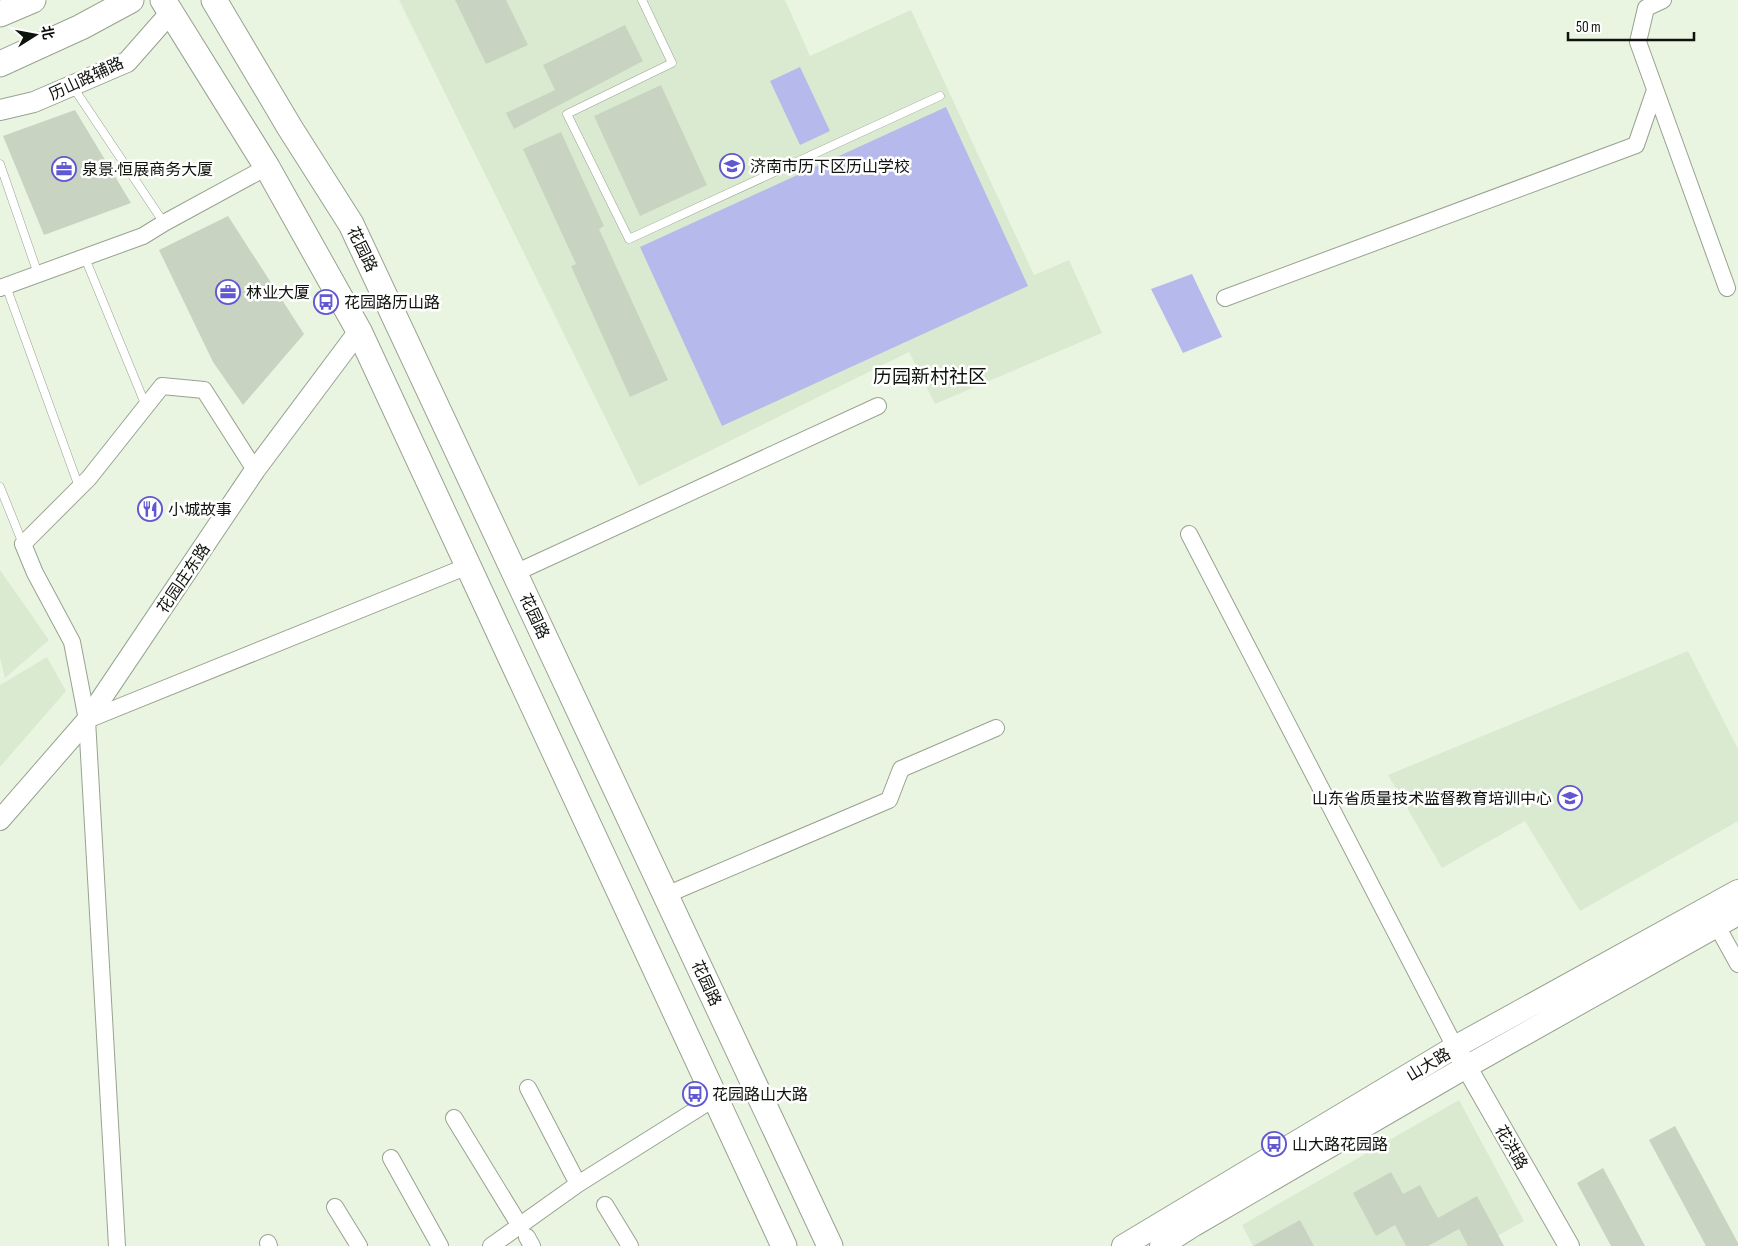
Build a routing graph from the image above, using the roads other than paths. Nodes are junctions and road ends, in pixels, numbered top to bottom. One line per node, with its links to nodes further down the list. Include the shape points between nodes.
1 (32, 0): 7 (main road)
2 (130, 0): 8 (main road, via 81,27)
3 (214, 0): 30 (main road, 花园路, via 351,224)
4 (642, 0): 11 (lane, via 672,63 567,114 629,239)
5 (1663, 0): 10 (street, via 1646,8 1638,42)
6 (170, 4): 9 (street, 历山路辅路, via 126,62); 14 (main road)
7 (0, 14)
8 (0, 64)
9 (72, 86): 12 (street, 历山路辅路, via 34,102); 15 (lane)
10 (1655, 90): 19 (street); 20 (street, via 1636,144)
11 (940, 96)
12 (0, 110)
13 (0, 164): 17 (lane)
14 (267, 167): 15 (street); 21 (main road)
15 (164, 223): 16 (street, via 143,236)
16 (85, 258): 17 (street); 22 (lane)
17 (38, 274): 18 (street)
18 (3, 288): 26 (lane)
19 (1727, 288)
20 (1225, 298)
21 (359, 331): 24 (street, 花园庄东路); 29 (main road)
22 (146, 406): 24 (street, via 162,386 204,390); 26 (street)
23 (878, 406): 30 (street)
24 (255, 470): 31 (street, 花园庄东路)
25 (0, 487): 28 (lane)
26 (79, 487): 28 (street)
27 (1189, 534): 39 (street)
28 (23, 544): 31 (street, via 34,573 72,642)
29 (468, 566): 31 (street); 42 (main road)
30 (515, 573): 35 (main road, 花园路)
31 (87, 720): 33 (street, 花园庄东路); 51 (street)
32 (996, 728): 35 (street, via 901,769 889,800)
33 (0, 820)
34 (1738, 891): 39 (main road, 山大路)
35 (666, 895): 56 (main road, 花园路)
36 (1738, 914): 37 (main road, 山大路)
37 (1717, 926): 38 (street); 40 (main road, 山大路)
38 (1738, 964)
39 (1455, 1048): 40 (street, 花洪路); 57 (main road, 山大路)
40 (1466, 1067): 48 (main road, 山大路); 60 (street, 花洪路)
41 (528, 1088): 45 (street)
42 (715, 1098): 45 (street); 50 (main road)
43 (454, 1118): 49 (street)
44 (391, 1158): 53 (street)
45 (578, 1184): 49 (street)
46 (605, 1205): 55 (street)
47 (335, 1207): 52 (street)
48 (1194, 1225): 58 (main road, 山大路); 59 (street, 山大路)
49 (527, 1236): 54 (street)
50 (778, 1244)
51 (116, 1246)
52 (359, 1246)
53 (440, 1246)
54 (491, 1246)
55 (630, 1246)
56 (830, 1246)
57 (1123, 1246)
58 (1161, 1246)
59 (1175, 1246)
60 (1569, 1246)

